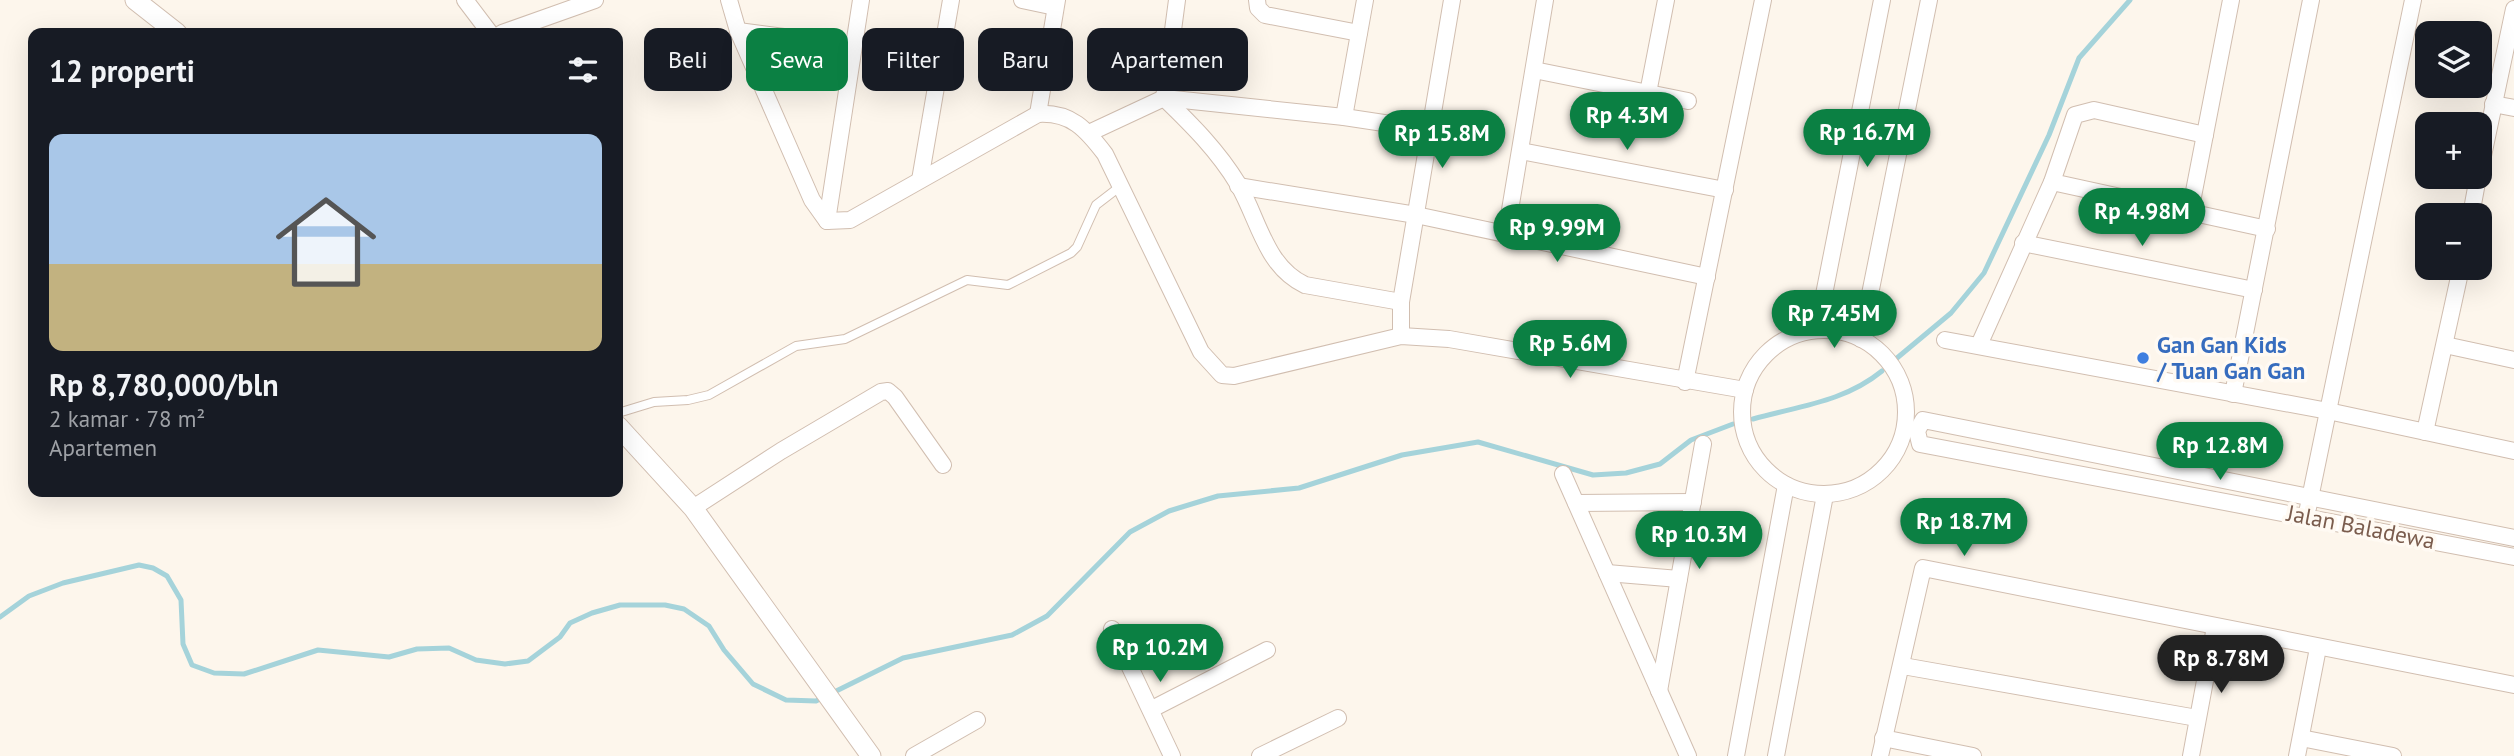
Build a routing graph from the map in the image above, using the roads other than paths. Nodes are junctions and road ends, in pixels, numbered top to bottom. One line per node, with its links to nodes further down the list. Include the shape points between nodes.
1 (135, 0): 22 (street)
2 (466, 0): 23 (street)
3 (595, 0): 24 (street)
4 (729, 0): 25 (street)
5 (861, 0): 27 (street)
6 (951, 0): 41 (street)
7 (1022, 0): 20 (street)
8 (1177, 0): 30 (street)
9 (1257, 0): 26 (street, via 1265,15)
10 (1365, 0): 26 (street)
11 (1452, 0): 37 (street)
12 (1545, 0): 28 (street)
13 (1666, 0): 29 (street)
14 (1763, 0): 45 (street)
15 (1882, 0): 56 (street)
16 (1929, 0): 58 (street)
17 (2231, 0): 39 (street)
18 (2311, 0): 49 (street)
19 (2413, 0): 67 (street)
20 (1056, 4): 35 (street)
21 (2514, 9): 32 (street)
22 (171, 28)
23 (486, 28)
24 (516, 28)
25 (738, 31): 27 (street); 48 (street, via 812,200)
26 (1359, 33): 36 (street)
27 (852, 47): 48 (street)
28 (1534, 71): 29 (street); 40 (street)
29 (1648, 93): 31 (street)
30 (1164, 99): 36 (street); 38 (street); 44 (street, via 1204,138)
31 (1688, 101)
32 (2493, 104): 33 (street); 34 (street)
33 (2514, 108)
34 (2491, 112)
35 (1038, 114): 38 (street, via 1074,119); 41 (street)
36 (1343, 117): 37 (street)
37 (1430, 130): 47 (street)
38 (1089, 132): 43 (street)
39 (2205, 135): 42 (street, via 2095,110 2075,115); 46 (street)
40 (1521, 151): 45 (street); 50 (street)
41 (920, 180): 48 (street, via 850,220)
42 (2052, 182): 46 (street); 51 (street)
43 (1122, 185): 57 (street, via 1202,352 1222,375 1234,376); 66 (lane, via 1096,205 1071,253 1008,285 967,280 845,339 809,343 776,355 709,395)
44 (1238, 186): 47 (street); 55 (street, via 1270,254 1292,279)
45 (1726, 190): 52 (street)
46 (2190, 212): 49 (street)
47 (1416, 215): 50 (street); 55 (street)
48 (827, 220)
49 (2267, 229): 54 (street)
50 (1506, 234): 52 (street)
51 (2023, 243): 54 (street); 60 (street)
52 (1707, 277): 63 (street)
53 (2458, 280): 61 (street)
54 (2254, 290): 65 (street)
55 (1402, 302): 57 (street)
56 (1817, 330): 58 (street); 64 (street, via 1793,336 1771,349)
57 (1401, 336): 63 (street, via 1449,340)
58 (1861, 339): 75 (street, via 1881,353 1904,393 1901,440 1872,480)
59 (1945, 340): 60 (street)
60 (1979, 345): 65 (street)
61 (2445, 345): 62 (street); 69 (street)
62 (2514, 359)
63 (1685, 382): 64 (street)
64 (1745, 390): 74 (street, via 1742,418 1749,444 1764,468)
65 (2233, 394): 67 (street)
66 (623, 411)
67 (2328, 411): 69 (street); 76 (street)
68 (623, 431): 79 (street)
69 (2425, 432): 71 (street)
70 (1703, 444): 77 (street)
71 (2514, 451)
72 (943, 465): 79 (street, via 895,397 881,392)
73 (1563, 474): 78 (street)
74 (1786, 485): 75 (street); 103 (street)
75 (1825, 495): 104 (street)
76 (2310, 498): 80 (street); 80 (street, Jalan Baladewa, via 1923,419 1917,431 1920,444); 81 (street, Jalan Baladewa)
77 (1693, 502): 78 (street); 84 (street)
78 (1576, 503): 83 (street)
79 (693, 508): 98 (street)
80 (2306, 516): 82 (street, Jalan Baladewa)
81 (2514, 538)
82 (2514, 557)
83 (1606, 573): 84 (street); 91 (street)
84 (1679, 579): 91 (street)
85 (2215, 627): 87 (street); 89 (street, via 1923,568); 94 (street)
86 (1112, 629): 92 (street)
87 (2318, 648): 90 (street); 97 (street)
88 (1267, 650): 92 (street)
89 (1903, 666): 94 (street); 96 (street)
90 (2514, 685)
91 (1659, 691): 102 (street)
92 (1152, 709): 100 (street)
93 (1338, 718): 101 (street)
94 (2197, 718): 107 (street)
95 (976, 720): 99 (street)
96 (1884, 738): 105 (street); 106 (street)
97 (2301, 738): 108 (street); 109 (street)
98 (871, 756)
99 (914, 756)
100 (1172, 756)
101 (1260, 756)
102 (1688, 756)
103 (1736, 756)
104 (1776, 756)
105 (1880, 756)
106 (1973, 756)
107 (2191, 756)
108 (2297, 756)
109 (2393, 756)

